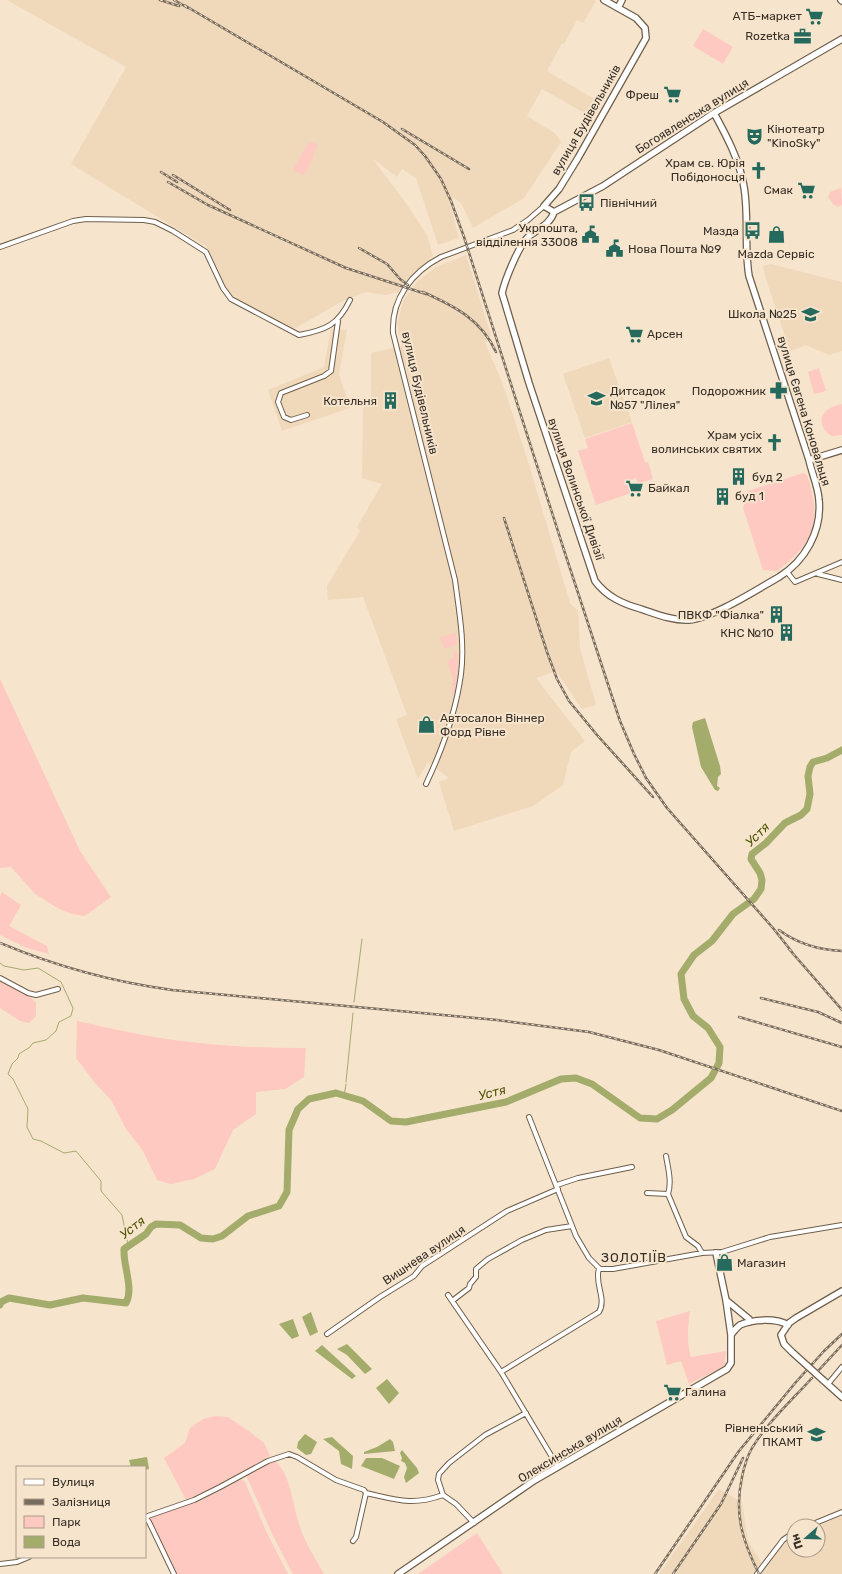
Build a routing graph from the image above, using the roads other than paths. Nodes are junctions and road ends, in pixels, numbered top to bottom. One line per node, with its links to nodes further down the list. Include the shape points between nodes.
1 (604, 0): 3 (street)
2 (622, 0): 3 (street)
3 (618, 8): 6 (street, вулиця Будівельників, via 636,18 645,28 646,38 578,158)
4 (842, 39): 5 (street, Богоявленська вулиця)
5 (714, 113): 7 (street, Богоявленська вулиця, via 603,186); 13 (street, вулиця Євгена Коновальця, via 741,173 745,200 746,256 750,276)
6 (544, 206): 7 (street); 18 (street, вулиця Будівельників, via 513,230 431,263 408,285 395,310 393,333 454,580 460,622 461,674 446,737)
7 (554, 212): 15 (street, вулиця Волинської Дивізії, via 552,220 527,238 522,245 502,293 595,581 607,594 633,607 670,618 689,620 709,615)
8 (0, 247): 10 (street, via 80,220 122,219 155,222 206,252 226,294 242,306 299,335 310,333)
9 (350, 300): 10 (street)
10 (338, 320): 11 (street, via 330,371 324,376 281,393 278,402 284,417 291,420)
11 (307, 415)
12 (842, 450): 13 (street)
13 (810, 460): 15 (street, вулиця Євгена Коновальця, via 819,501 817,525 805,552)
14 (842, 562): 16 (street)
15 (787, 572): 16 (street, via 795,582)
16 (818, 574): 17 (street)
17 (842, 580)
18 (426, 784)
19 (0, 978): 20 (street, via 36,995)
20 (58, 989)
21 (529, 1117): 24 (street)
22 (666, 1156): 26 (street)
23 (632, 1167): 24 (street, Вишнева вулиця, via 578,1178)
24 (558, 1187): 27 (street); 38 (street, Вишнева вулиця, via 507,1211 422,1266 414,1276)
25 (647, 1193): 26 (street)
26 (668, 1194): 29 (street, via 686,1237 698,1246)
27 (572, 1226): 31 (street, via 581,1246); 35 (street, via 546,1230 488,1259 476,1269 476,1278 468,1288)
28 (842, 1226): 30 (street, via 770,1237)
29 (702, 1253): 30 (street); 31 (street, via 613,1269)
30 (716, 1253): 34 (street, Олексинська вулиця)
31 (599, 1269): 41 (street, via 597,1281 602,1307 599,1312)
32 (842, 1291): 37 (street)
33 (448, 1295): 35 (street)
34 (726, 1300): 36 (street); 39 (street, Олексинська вулиця)
35 (452, 1301): 41 (street)
36 (750, 1322): 37 (street, via 774,1320); 39 (street, via 739,1326)
37 (788, 1325): 42 (street, bridge, via 782,1332 784,1344)
38 (327, 1334)
39 (731, 1335): 45 (street, Олексинська вулиця, via 731,1363 727,1369)
40 (842, 1367): 42 (street)
41 (501, 1372): 44 (street)
42 (825, 1382): 43 (street)
43 (842, 1397)
44 (526, 1413): 45 (street); 47 (street, via 485,1435 444,1467 438,1474)
45 (558, 1466): 52 (street, Олексинська вулиця)
46 (366, 1493): 47 (street, via 408,1502); 49 (street, via 289,1454 268,1461 194,1500); 54 (street)
47 (443, 1495): 52 (street, via 456,1504)
48 (842, 1512): 51 (street)
49 (146, 1517)
50 (146, 1518): 57 (street)
51 (826, 1519)
52 (474, 1524): 58 (street, Олексинська вулиця)
53 (786, 1538): 59 (street)
54 (353, 1542)
55 (27, 1558): 56 (street)
56 (0, 1564)
57 (174, 1574)
58 (398, 1574)
59 (757, 1574)

